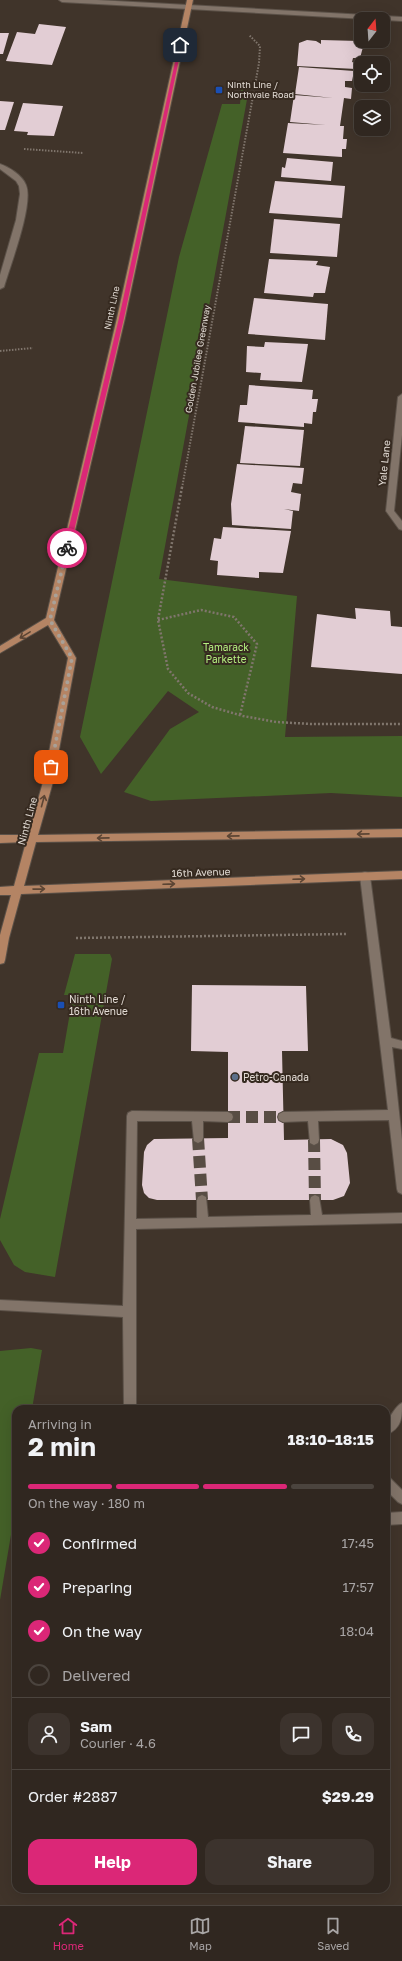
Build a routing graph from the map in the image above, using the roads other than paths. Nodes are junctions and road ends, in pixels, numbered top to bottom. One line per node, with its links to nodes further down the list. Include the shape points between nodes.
1 (62, 0): 2 (street)
2 (189, 4): 3 (street); 8 (main road, Ninth Line, via 121,318)
3 (402, 20)
4 (0, 166): 5 (street, via 15,175 23,186 24,202)
5 (0, 287)
6 (402, 396): 7 (street, Yale Lane, via 390,511)
7 (402, 527)
8 (50, 620): 9 (main road, one-way to 9); 11 (main road, Ninth Line, one-way to 8, via 72,658)
9 (0, 650)
10 (402, 833): 11 (main road, one-way to 11)
11 (34, 839): 12 (main road); 15 (main road, Ninth Line)
12 (0, 840)
13 (402, 875): 14 (main road, 16th Avenue)
14 (365, 876): 15 (main road, 16th Avenue, one-way to 14); 18 (street)
15 (19, 889): 16 (main road, 16th Avenue); 17 (main road, Ninth Line)
16 (0, 890)
17 (0, 960)
18 (386, 1041): 19 (street); 20 (street)
19 (402, 1045)
20 (393, 1115): 24 (street); 27 (street)
21 (197, 1116): 22 (street); 25 (street); 33 (street, via 132,1116)
22 (228, 1117)
23 (283, 1117): 24 (street)
24 (313, 1117): 26 (street)
25 (198, 1138)
26 (314, 1140)
27 (402, 1189)
28 (202, 1200): 32 (street)
29 (315, 1200): 31 (street)
30 (402, 1218): 31 (street)
31 (316, 1220): 32 (street)
32 (203, 1222): 33 (street)
33 (130, 1224): 35 (street)
34 (0, 1306): 35 (street)
35 (129, 1312): 36 (street)
36 (130, 1405)
37 (402, 1409): 38 (street)
38 (390, 1426)
39 (390, 1486): 40 (street)
40 (402, 1498)
41 (402, 1518): 42 (street)
42 (390, 1519)

